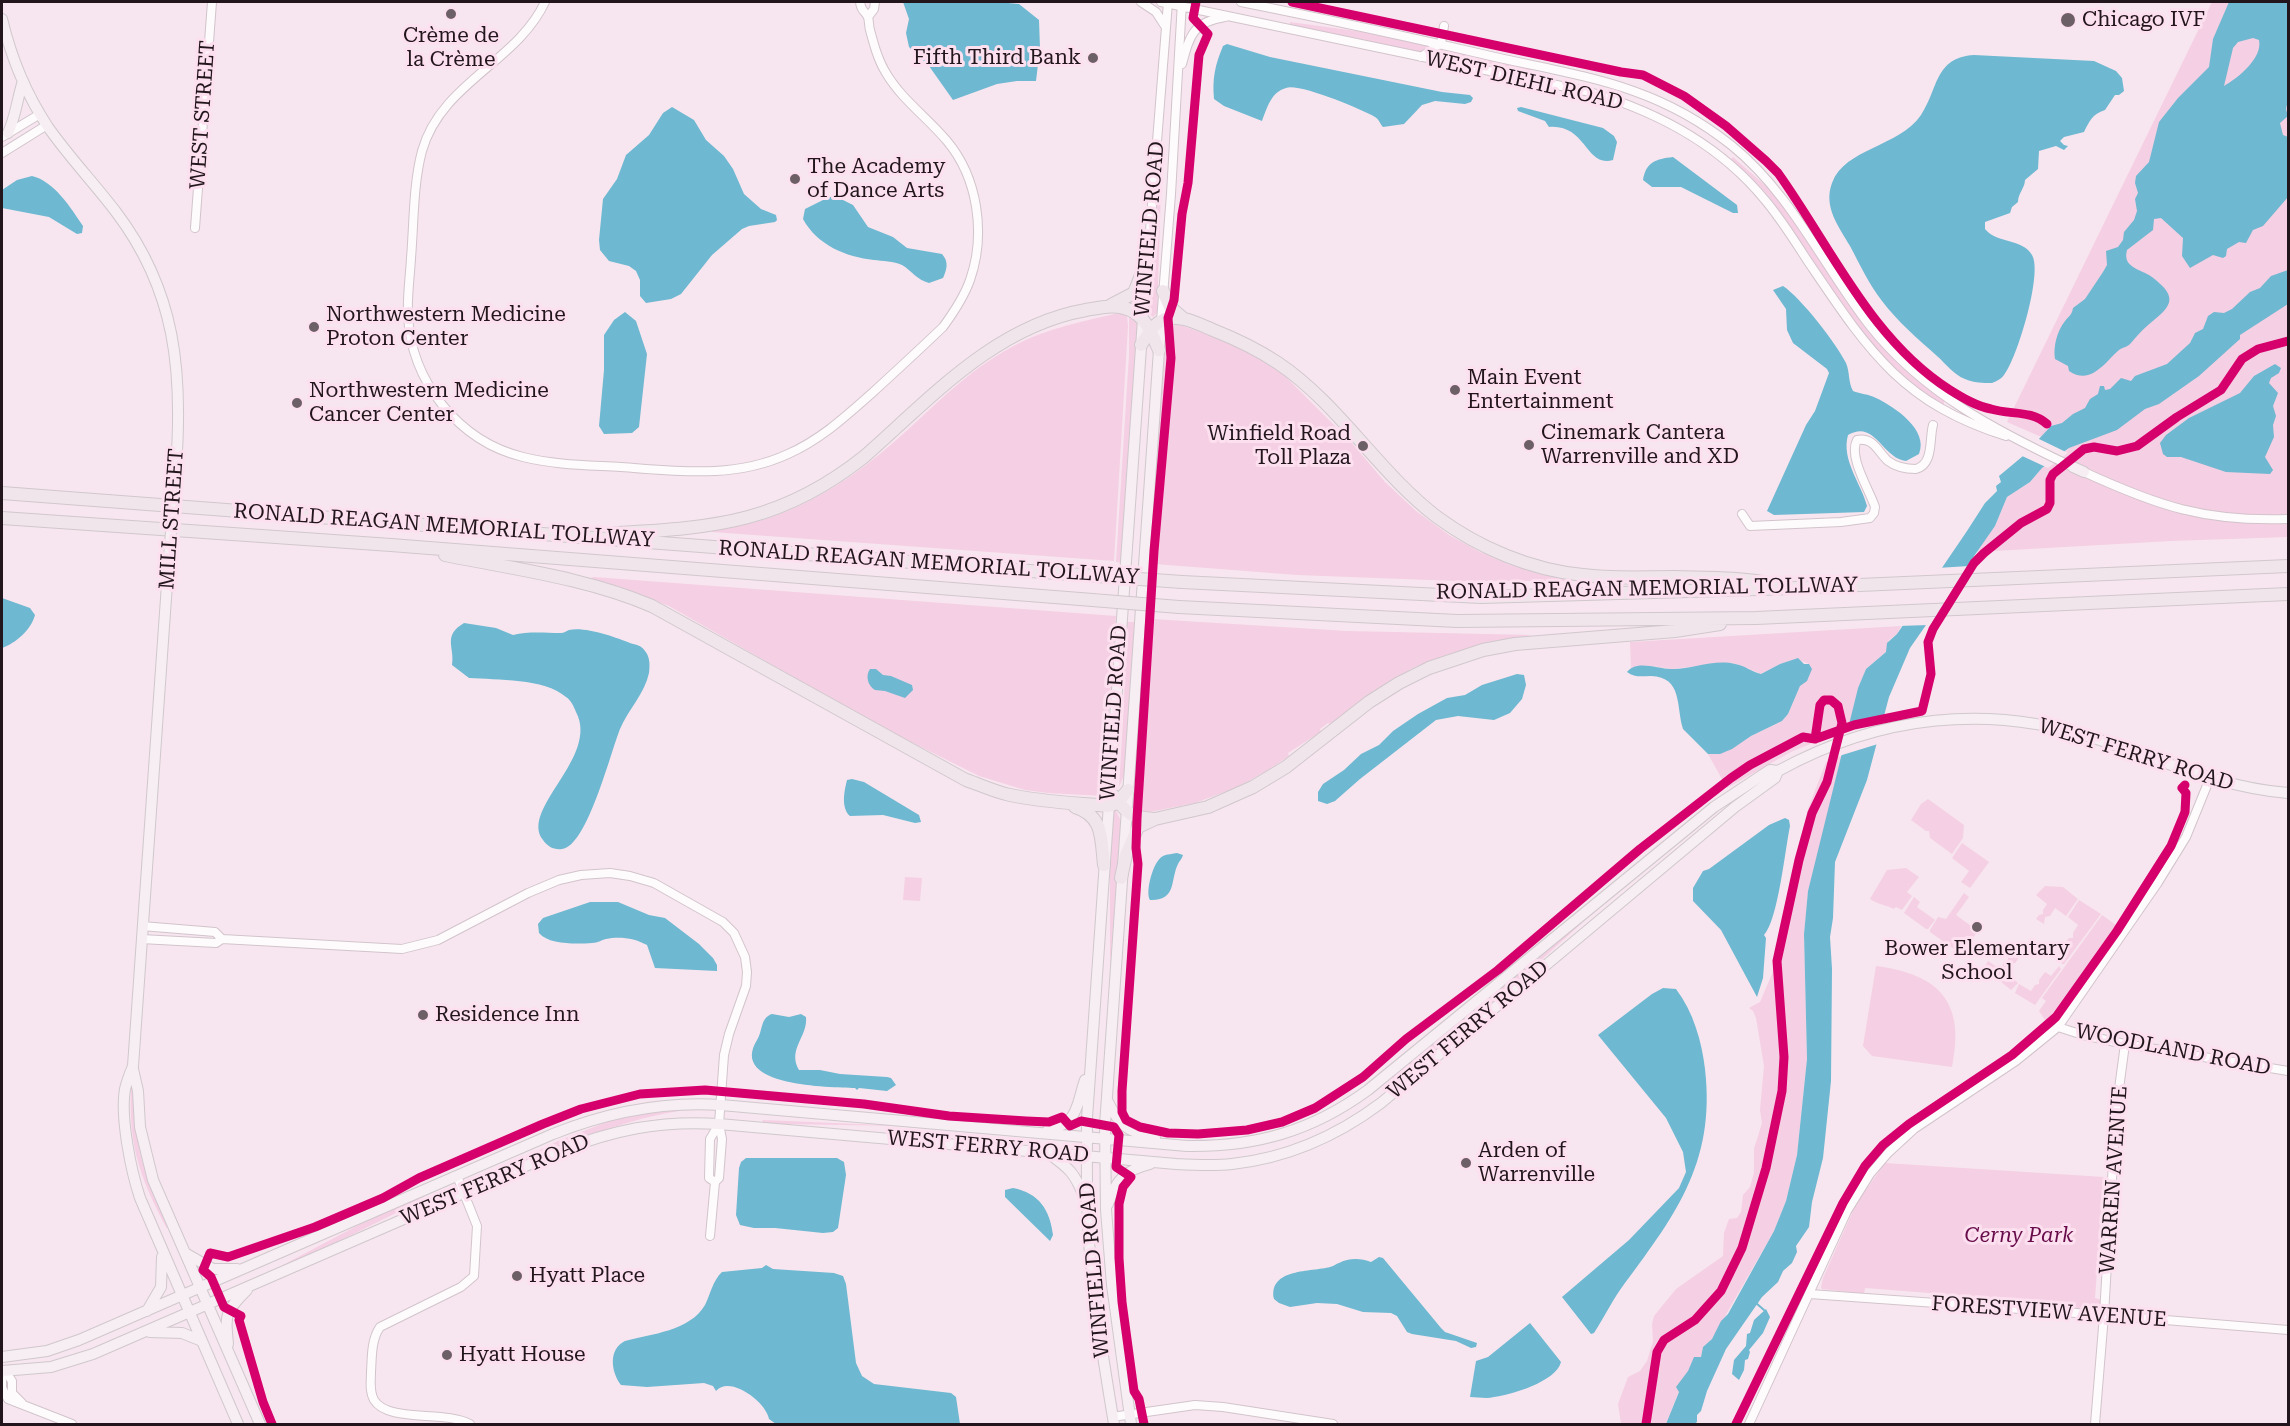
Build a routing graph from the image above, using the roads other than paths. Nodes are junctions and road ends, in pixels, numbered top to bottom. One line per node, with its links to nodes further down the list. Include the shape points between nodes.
1 (212, 2): 22 (street, WEST STREET)
2 (545, 2): 10 (street, via 522,35 454,96 426,139 417,179 408,300 416,359 432,391 449,413 497,448 539,460 693,472 760,465 823,435 943,327 970,279 978,232 969,181 947,141 900,94 885,73)
3 (860, 2): 10 (street, via 861,11)
4 (875, 2): 10 (street)
5 (1141, 2): 13 (street, via 1156,12)
6 (1166, 2): 8 (street, WEST DIEHL ROAD); 13 (street, WINFIELD ROAD)
7 (1241, 2): 14 (street, WEST DIEHL ROAD)
8 (1182, 4): 9 (street, WEST DIEHL ROAD); 16 (street, WINFIELD ROAD)
9 (1230, 16): 15 (street, WEST DIEHL ROAD); 16 (street, via 1199,26 1188,42)
10 (868, 17)
11 (2, 19): 17 (main road, MILL STREET)
12 (1444, 26): 14 (street)
13 (1165, 27): 23 (street, WINFIELD ROAD)
14 (1441, 43): 15 (street); 33 (street, WEST DIEHL ROAD, via 1626,88 1677,109 1709,129 1771,183 1868,323 1907,367)
15 (1420, 57): 33 (street, WEST DIEHL ROAD, via 1612,98 1652,113 1695,137 1766,201 1856,332 1897,378 1973,426)
16 (1179, 79): 24 (street, WINFIELD ROAD)
17 (22, 81): 18 (main road, MILL STREET); 20 (main road, via 17,111)
18 (40, 114): 19 (main road, MILL STREET); 20 (street)
19 (47, 125): 21 (street); 54 (main road, MILL STREET, bridge, via 117,213 141,252 158,286 178,371 179,426)
20 (5, 135)
21 (2, 153)
22 (195, 228)
23 (1147, 260): 25 (highway, via 1134,293); 26 (street, WINFIELD ROAD)
24 (1163, 291): 27 (highway, via 1170,307); 28 (street, WINFIELD ROAD)
25 (1110, 306): 26 (highway); 38 (highway, via 1040,321 992,347 848,470 786,506 699,527)
26 (1143, 319): 29 (highway); 30 (main road, WINFIELD ROAD)
27 (1185, 320): 28 (highway); 41 (highway, via 1238,340 1279,363 1311,390 1391,477 1434,514 1503,554 1539,567 1585,576 1745,578)
28 (1161, 321): 29 (highway); 31 (main road, WINFIELD ROAD)
29 (1150, 331): 30 (highway); 31 (highway)
30 (1141, 345): 47 (main road, WINFIELD ROAD)
31 (1159, 350): 46 (main road, WINFIELD ROAD)
32 (1933, 425): 35 (street, via 1925,464 1916,469 1894,464 1871,442 1857,440 1857,461 1875,507 1870,518 1749,526)
33 (2006, 436): 37 (street, WEST DIEHL ROAD, via 2139,497 2184,511 2239,519)
34 (2, 493): 38 (highway, RONALD REAGAN MEMORIAL TOLLWAY)
35 (1742, 514)
36 (2, 518): 39 (highway, RONALD REAGAN MEMORIAL TOLLWAY)
37 (2289, 519)
38 (568, 536): 41 (highway, RONALD REAGAN MEMORIAL TOLLWAY, bridge, via 1182,582 1481,597)
39 (391, 544): 43 (highway, RONALD REAGAN MEMORIAL TOLLWAY, bridge, via 1179,608 1457,621); 49 (highway, via 631,597 690,625 966,780 1008,795)
40 (2289, 566): 41 (highway, RONALD REAGAN MEMORIAL TOLLWAY)
41 (1792, 588)
42 (2289, 594): 43 (highway, RONALD REAGAN MEMORIAL TOLLWAY)
43 (1756, 618): 51 (highway, via 1675,631 1515,644 1454,659 1399,683 1253,788 1208,807)
44 (1778, 771): 45 (main road, WEST FERRY ROAD, via 1847,739 1912,723 1977,719 2038,724 2098,739); 68 (main road, WEST FERRY ROAD, via 1770,770 1714,807 1350,1103 1274,1137 1240,1144); 72 (main road, WEST FERRY ROAD, via 1775,778 1364,1115 1301,1148 1259,1160 1208,1165)
45 (2210, 778): 48 (main road, WEST FERRY ROAD, via 2241,787); 57 (street, via 2186,837)
46 (1128, 790): 50 (highway)
47 (1109, 791): 50 (highway)
48 (2289, 793)
49 (1057, 802): 50 (highway); 52 (highway, via 1084,809 1093,816 1100,832)
50 (1117, 807): 51 (highway, via 1137,818); 52 (main road, WINFIELD ROAD); 53 (main road, WINFIELD ROAD)
51 (1155, 819): 53 (highway, via 1138,827 1134,834)
52 (1104, 865): 60 (main road, WINFIELD ROAD)
53 (1121, 879): 62 (main road, WINFIELD ROAD)
54 (142, 926): 55 (main road, MILL STREET); 56 (street, via 215,932)
55 (141, 939): 56 (street, via 216,943); 59 (main road, MILL STREET)
56 (222, 939): 63 (street, via 402,949 438,940 559,880 599,873 641,879 723,922 742,947 746,986 727,1041)
57 (2058, 1027): 58 (street, WOODLAND ROAD); 83 (street, via 2016,1061 1914,1129 1888,1153 1858,1191)
58 (2125, 1044): 61 (street, WOODLAND ROAD); 88 (street, WARREN AVENUE, via 2116,1111)
59 (133, 1066): 78 (main road, MILL STREET, via 125,1090 131,1162 140,1198); 79 (main road, MILL STREET, via 148,1164)
60 (1089, 1068): 65 (main road, via 1073,1117 1060,1127); 66 (main road, WINFIELD ROAD)
61 (2289, 1071)
62 (1106, 1099): 67 (main road, WINFIELD ROAD); 68 (main road, via 1115,1118 1126,1129)
63 (721, 1105): 64 (street); 65 (main road, WEST FERRY ROAD); 73 (main road, WEST FERRY ROAD, via 644,1107 599,1117)
64 (719, 1124): 69 (main road, WEST FERRY ROAD); 74 (main road, WEST FERRY ROAD, via 665,1123 607,1134); 77 (street, via 719,1178 715,1182)
65 (1038, 1133): 66 (main road, WEST FERRY ROAD)
66 (1086, 1137): 67 (main road, WEST FERRY ROAD); 70 (main road, WINFIELD ROAD)
67 (1105, 1139): 68 (main road, WEST FERRY ROAD); 71 (main road, WINFIELD ROAD)
68 (1187, 1146)
69 (1048, 1153): 70 (main road, WEST FERRY ROAD); 75 (main road, via 1071,1170)
70 (1086, 1156): 71 (main road, WEST FERRY ROAD); 75 (main road, WINFIELD ROAD)
71 (1105, 1158): 72 (main road, WEST FERRY ROAD); 76 (main road, WINFIELD ROAD)
72 (1155, 1162): 76 (main road, via 1126,1173)
73 (457, 1176): 74 (street); 80 (main road, WEST FERRY ROAD)
74 (465, 1193): 81 (main road, WEST FERRY ROAD); 100 (street, via 478,1233 474,1275 461,1287 380,1327 374,1343 370,1390 374,1401 390,1412 456,1418)
75 (1087, 1205): 96 (main road, WINFIELD ROAD, via 1094,1296)
76 (1106, 1210): 95 (main road, WINFIELD ROAD)
77 (710, 1236)
78 (161, 1247): 84 (main road, MILL STREET); 86 (main road, via 163,1281)
79 (183, 1251): 80 (main road, via 213,1269); 82 (main road, MILL STREET)
80 (243, 1269): 82 (main road, WEST FERRY ROAD)
81 (252, 1285): 85 (main road, WEST FERRY ROAD); 93 (main road, via 226,1318)
82 (199, 1288): 84 (main road, WEST FERRY ROAD); 85 (main road, MILL STREET)
83 (1810, 1294): 88 (street, FORESTVIEW AVENUE); 102 (street)
84 (183, 1295): 86 (main road, WEST FERRY ROAD); 87 (main road, MILL STREET)
85 (206, 1305): 87 (main road, WEST FERRY ROAD); 93 (main road, MILL STREET)
86 (147, 1311): 92 (main road, WEST FERRY ROAD, via 63,1346)
87 (190, 1312): 90 (main road, WEST FERRY ROAD); 91 (main road, MILL STREET)
88 (2104, 1315): 89 (street, FORESTVIEW AVENUE); 103 (street, WARREN AVENUE)
89 (2289, 1330)
90 (144, 1332): 91 (main road, via 182,1333); 94 (main road, WEST FERRY ROAD, via 82,1358)
91 (202, 1341): 98 (main road, MILL STREET)
92 (2, 1357): 94 (street)
93 (230, 1357): 99 (main road, MILL STREET)
94 (2, 1376): 97 (street, via 12,1381 12,1393 23,1403)
95 (1130, 1420): 96 (street); 101 (street, via 1196,1405)
96 (1113, 1421)
97 (72, 1425)
98 (238, 1425)
99 (260, 1425)
100 (470, 1425)
101 (1333, 1425)
102 (1749, 1425)
103 (2095, 1425)

